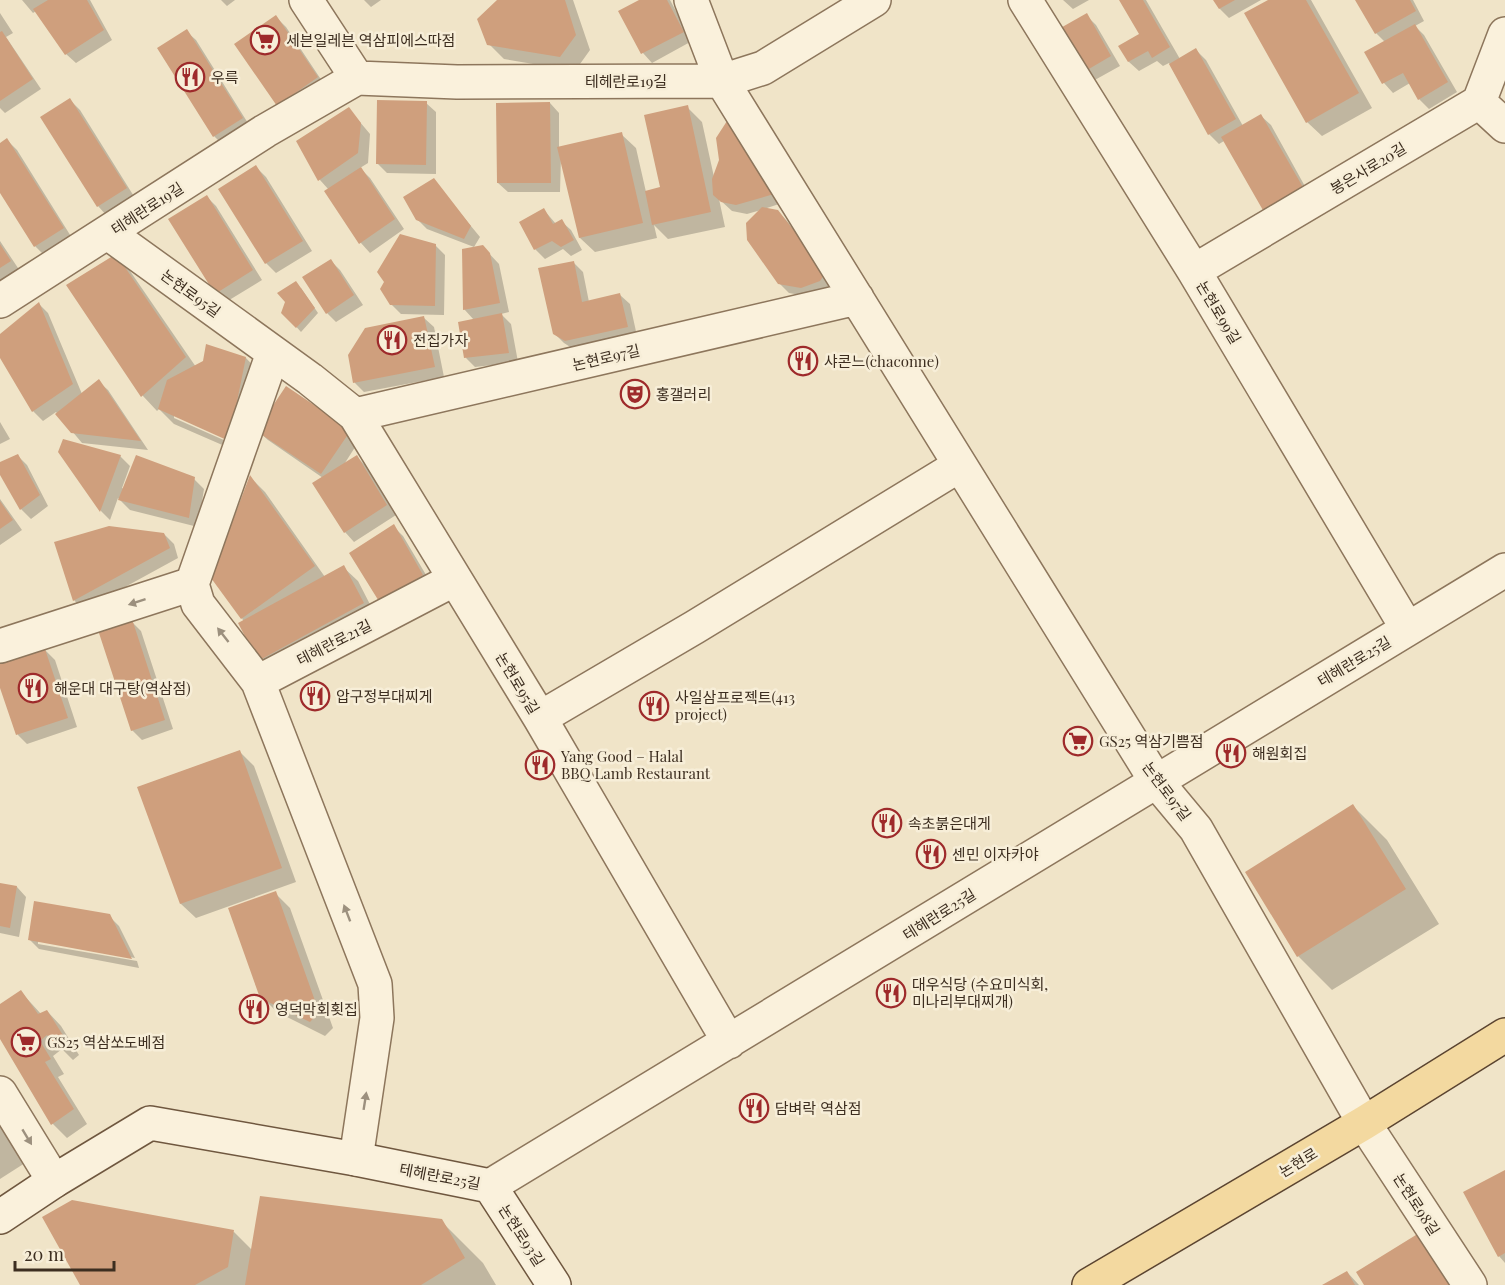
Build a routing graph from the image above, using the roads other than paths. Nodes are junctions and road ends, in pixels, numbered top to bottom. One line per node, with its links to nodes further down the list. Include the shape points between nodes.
1 (306, 0): 6 (street)
2 (691, 0): 7 (street, 논현로97길)
3 (874, 0): 7 (street, 테헤란로19길, via 763,68)
4 (1025, 0): 11 (street, 논현로99길)
5 (1505, 34): 8 (street)
6 (357, 78): 7 (street, 테헤란로19길, via 457,82); 10 (street, 테헤란로19길, via 265,131)
7 (722, 81): 12 (street, 논현로97길)
8 (1479, 102): 9 (street); 11 (street, 봉은사로20길)
9 (1505, 126)
10 (108, 233): 13 (street, 테헤란로19길); 14 (street, 논현로95길)
11 (1194, 271): 20 (street, 논현로99길)
12 (857, 298): 15 (street, 논현로97길); 16 (street, 논현로97길)
13 (0, 302)
14 (273, 353): 15 (street, 논현로95길); 19 (street)
15 (356, 415): 18 (street, 논현로95길)
16 (960, 465): 23 (street); 24 (street, 논현로97길)
17 (1505, 570): 20 (street, 테헤란로25길)
18 (455, 579): 22 (street, 테헤란로21길); 23 (street, 논현로95길)
19 (192, 584): 21 (street, one-way to 21); 22 (street, one-way to 19, via 198,604)
20 (1407, 628): 24 (street, 테헤란로25길)
21 (0, 646)
22 (258, 682): 29 (street, one-way to 22, via 377,1018 375,984)
23 (540, 718): 26 (street, 논현로95길)
24 (1156, 781): 26 (street, 테헤란로25길); 28 (street, 논현로97길, via 1196,829)
25 (1505, 1035): 28 (main road, 논현로)
26 (729, 1042): 31 (street, 테헤란로25길)
27 (0, 1093): 30 (street, one-way to 30)
28 (1364, 1123): 34 (main road, 논현로); 35 (street, 논현로98길)
29 (356, 1159): 30 (street, 테헤란로25길, via 150,1123); 31 (street, 테헤란로25길)
30 (54, 1181): 32 (street, 테헤란로25길)
31 (490, 1186): 33 (street, 논현로93길)
32 (0, 1217)
33 (554, 1285)
34 (1089, 1285)
35 (1470, 1285)

